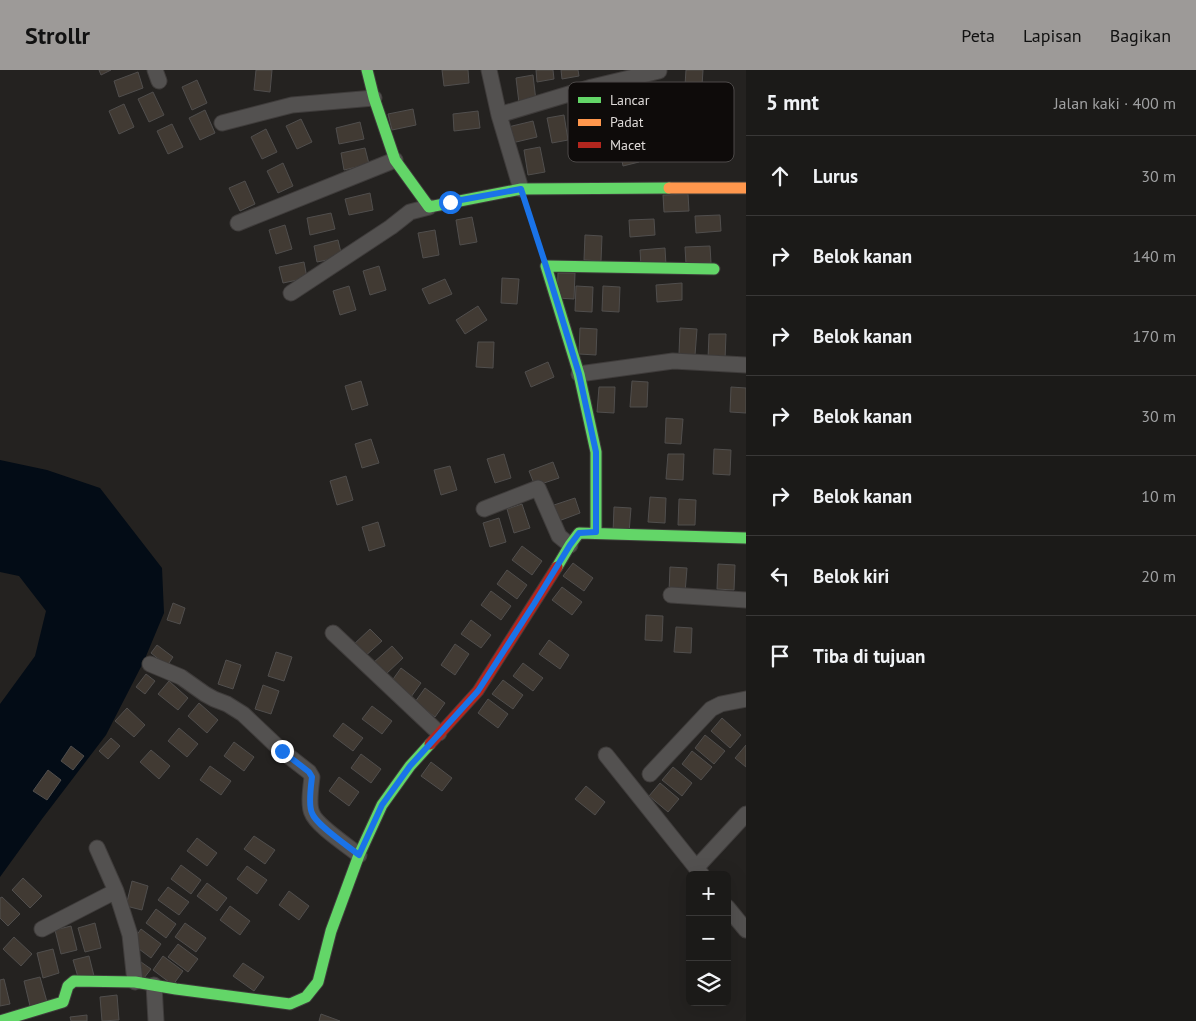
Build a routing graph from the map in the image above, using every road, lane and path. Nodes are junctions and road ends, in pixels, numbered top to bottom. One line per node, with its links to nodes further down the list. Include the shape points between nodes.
1 (367, 70): 6 (street)
2 (489, 70): 7 (street)
3 (659, 71): 4 (street)
4 (613, 82)
5 (568, 94): 7 (street)
6 (374, 98): 8 (street, via 292,105); 9 (street)
7 (498, 115): 11 (street)
8 (222, 122)
9 (396, 160): 12 (street); 13 (street)
10 (746, 188): 11 (street)
11 (521, 189): 12 (street); 14 (path)
12 (429, 207): 16 (street, via 410,212)
13 (238, 223)
14 (546, 266): 15 (street); 18 (street)
15 (714, 268)
16 (291, 293)
17 (746, 365): 18 (street, via 673,361)
18 (579, 374): 20 (street, via 596,452)
19 (484, 509): 22 (street, via 538,488 559,536)
20 (596, 532): 21 (street); 22 (street, via 579,533)
21 (746, 538)
22 (570, 545): 28 (street, via 478,691)
23 (671, 595): 24 (street)
24 (746, 600)
25 (333, 633): 28 (street)
26 (150, 664): 33 (street, via 181,677 243,714 309,772 312,777 311,813)
27 (746, 699): 30 (street, via 711,709)
28 (439, 734): 33 (street, via 410,766 382,805)
29 (606, 755): 34 (street)
30 (650, 774)
31 (746, 814): 34 (street)
32 (97, 848): 35 (street)
33 (359, 855): 40 (street, via 331,931 318,982 306,997 290,1004)
34 (699, 871)
35 (116, 891): 37 (street); 39 (street, via 130,935)
36 (731, 912): 38 (street)
37 (42, 929)
38 (746, 930)
39 (135, 982): 40 (street); 41 (street, via 74,981 68,986 64,1002)
40 (154, 985): 42 (street)
41 (0, 1020)
42 (156, 1021)

